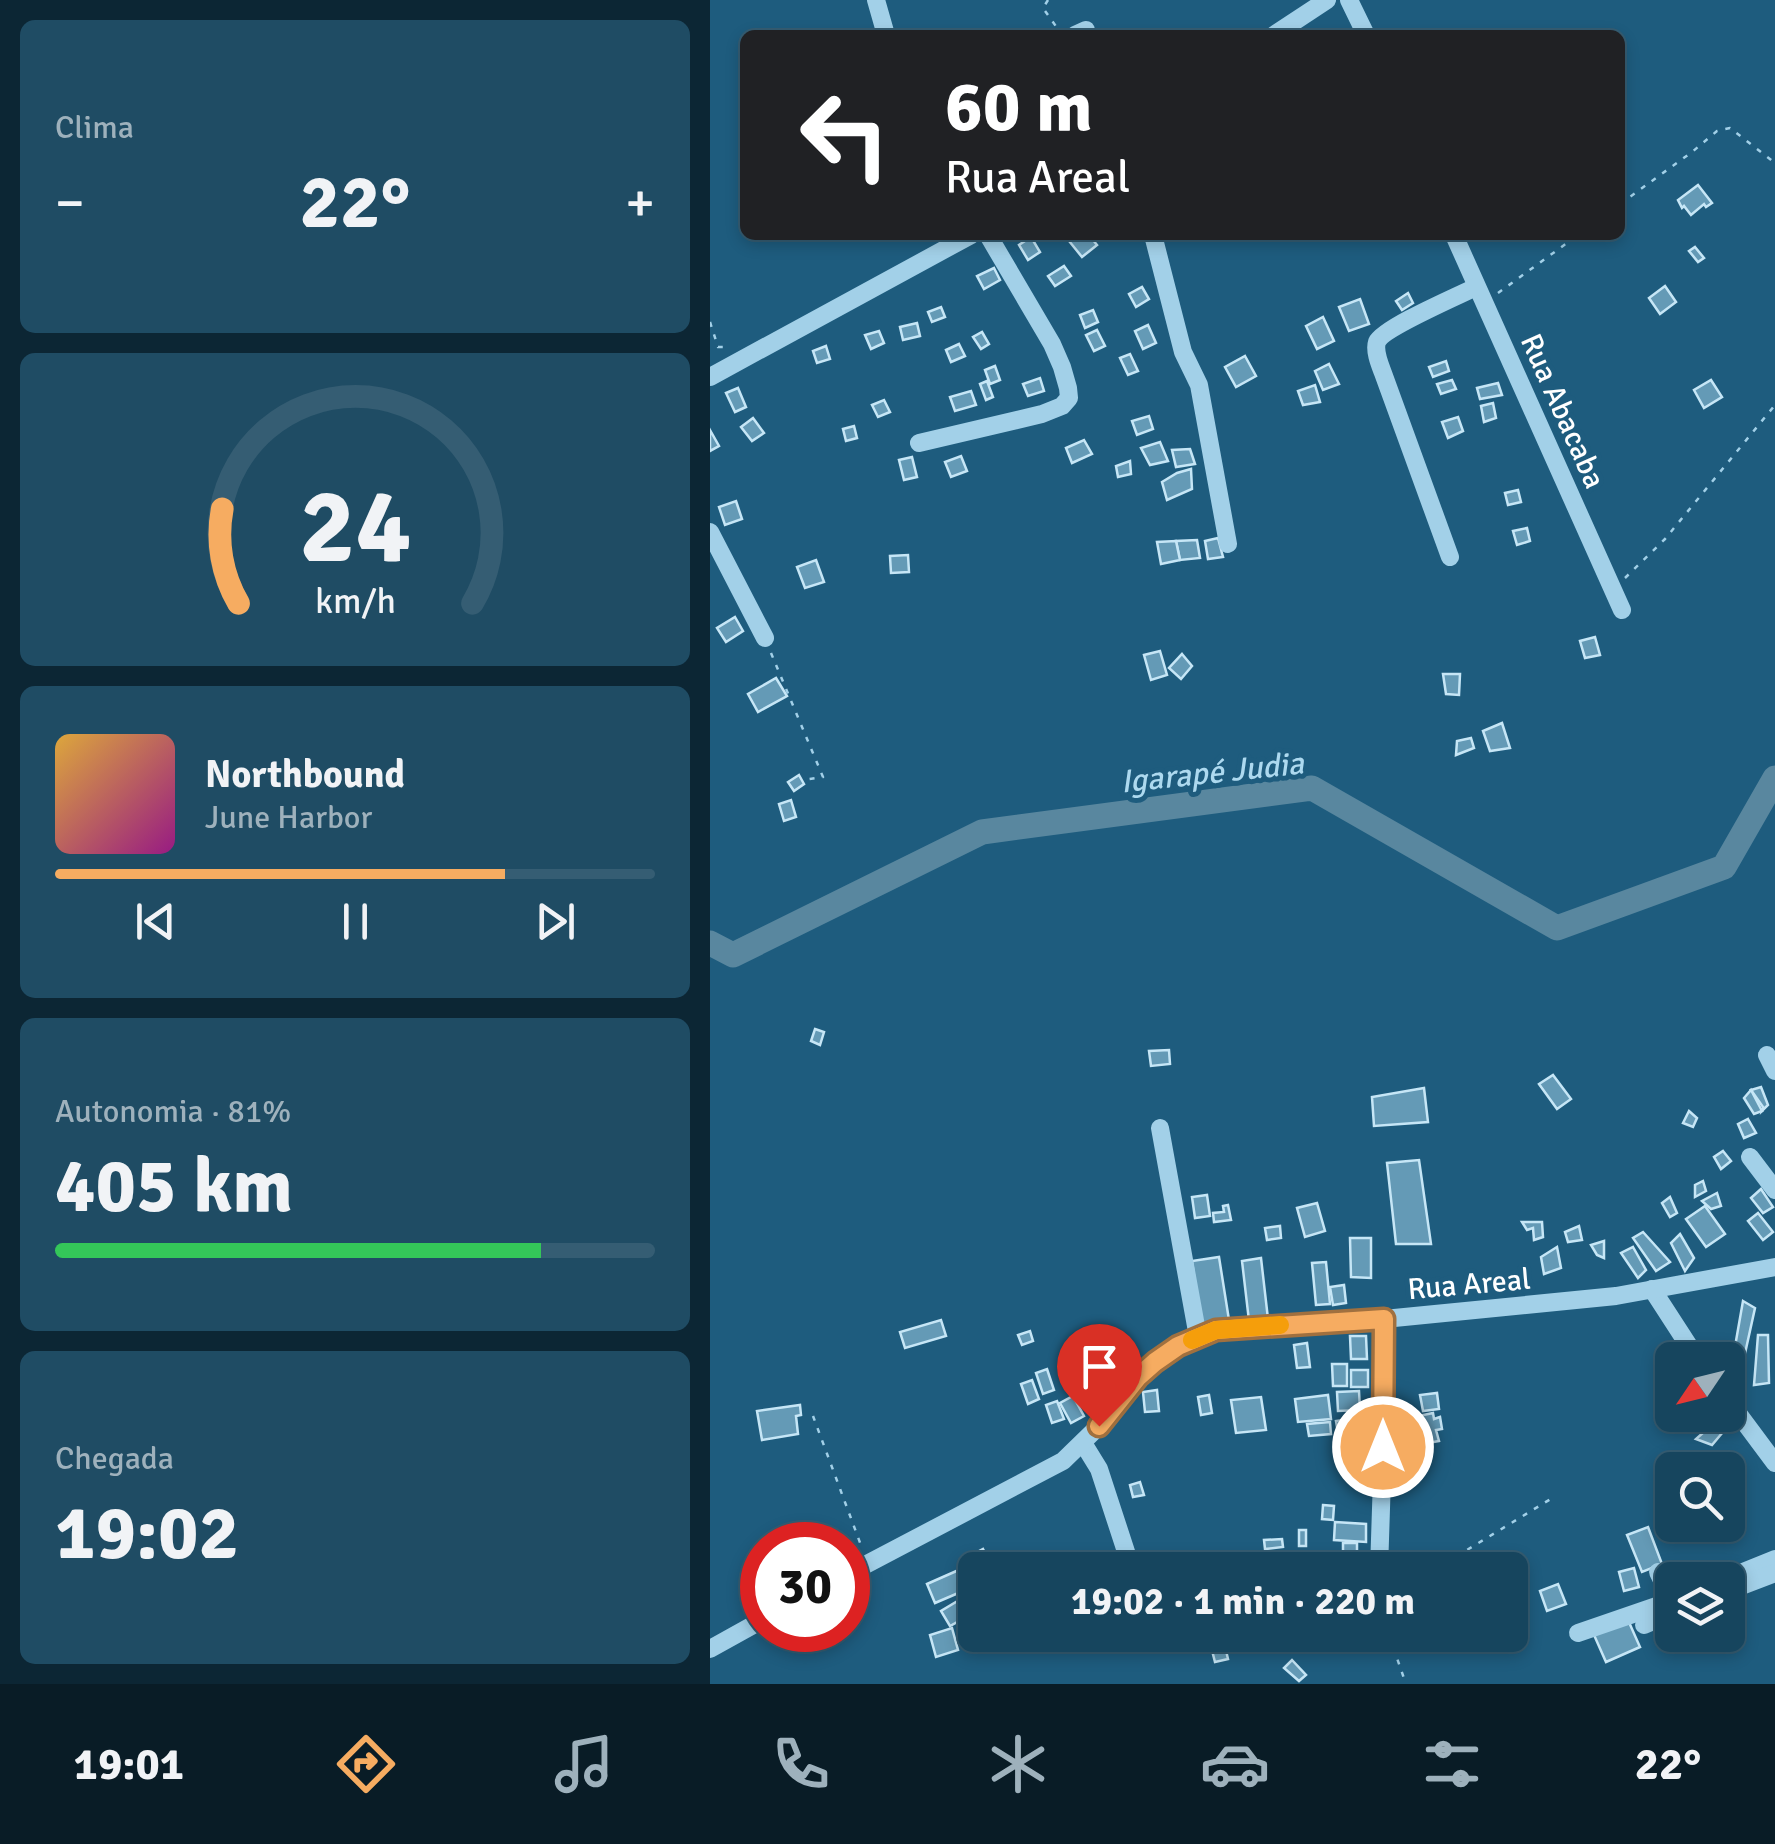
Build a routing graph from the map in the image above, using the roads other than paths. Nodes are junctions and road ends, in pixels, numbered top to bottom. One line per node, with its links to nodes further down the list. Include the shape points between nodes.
1 (876, 0): 4 (street)
2 (1327, 0): 5 (street)
3 (1350, 0): 6 (street)
4 (885, 30)
5 (1282, 30)
6 (1364, 30)
7 (991, 240): 13 (street, via 1052,344 1067,403)
8 (1153, 240): 15 (street, via 1183,352 1199,385)
9 (1456, 240): 11 (street, Rua Abacaba)
10 (943, 242): 12 (street)
11 (1480, 295): 16 (street, via 1410,319 1376,344); 17 (street, Rua Abacaba)
12 (710, 378)
13 (919, 443)
14 (710, 532): 18 (street)
15 (1228, 544)
16 (1450, 557)
17 (1622, 610)
18 (764, 638)
19 (1160, 1128): 25 (street)
20 (1750, 1157): 21 (street)
21 (1775, 1190)
22 (1775, 1268): 23 (street, Rua Areal)
23 (1652, 1289): 24 (street, Rua Areal); 26 (street)
24 (1384, 1319): 25 (street, Rua Areal, via 1216,1330); 31 (street)
25 (1198, 1338): 28 (street, Rua Areal, via 1138,1377)
26 (1686, 1342)
27 (1745, 1423): 29 (street)
28 (1083, 1443): 30 (street, via 1099,1469); 33 (street, Rua Areal, via 1048,1470)
29 (1775, 1463)
30 (1126, 1552)
31 (1380, 1552)
32 (1775, 1559): 34 (street)
33 (870, 1562)
34 (1745, 1571)
35 (1775, 1572): 36 (street)
36 (1745, 1585)
37 (1655, 1607): 41 (street)
38 (1655, 1620): 39 (street)
39 (1644, 1625)
40 (740, 1632): 42 (street)
41 (1578, 1633)
42 (710, 1648)

